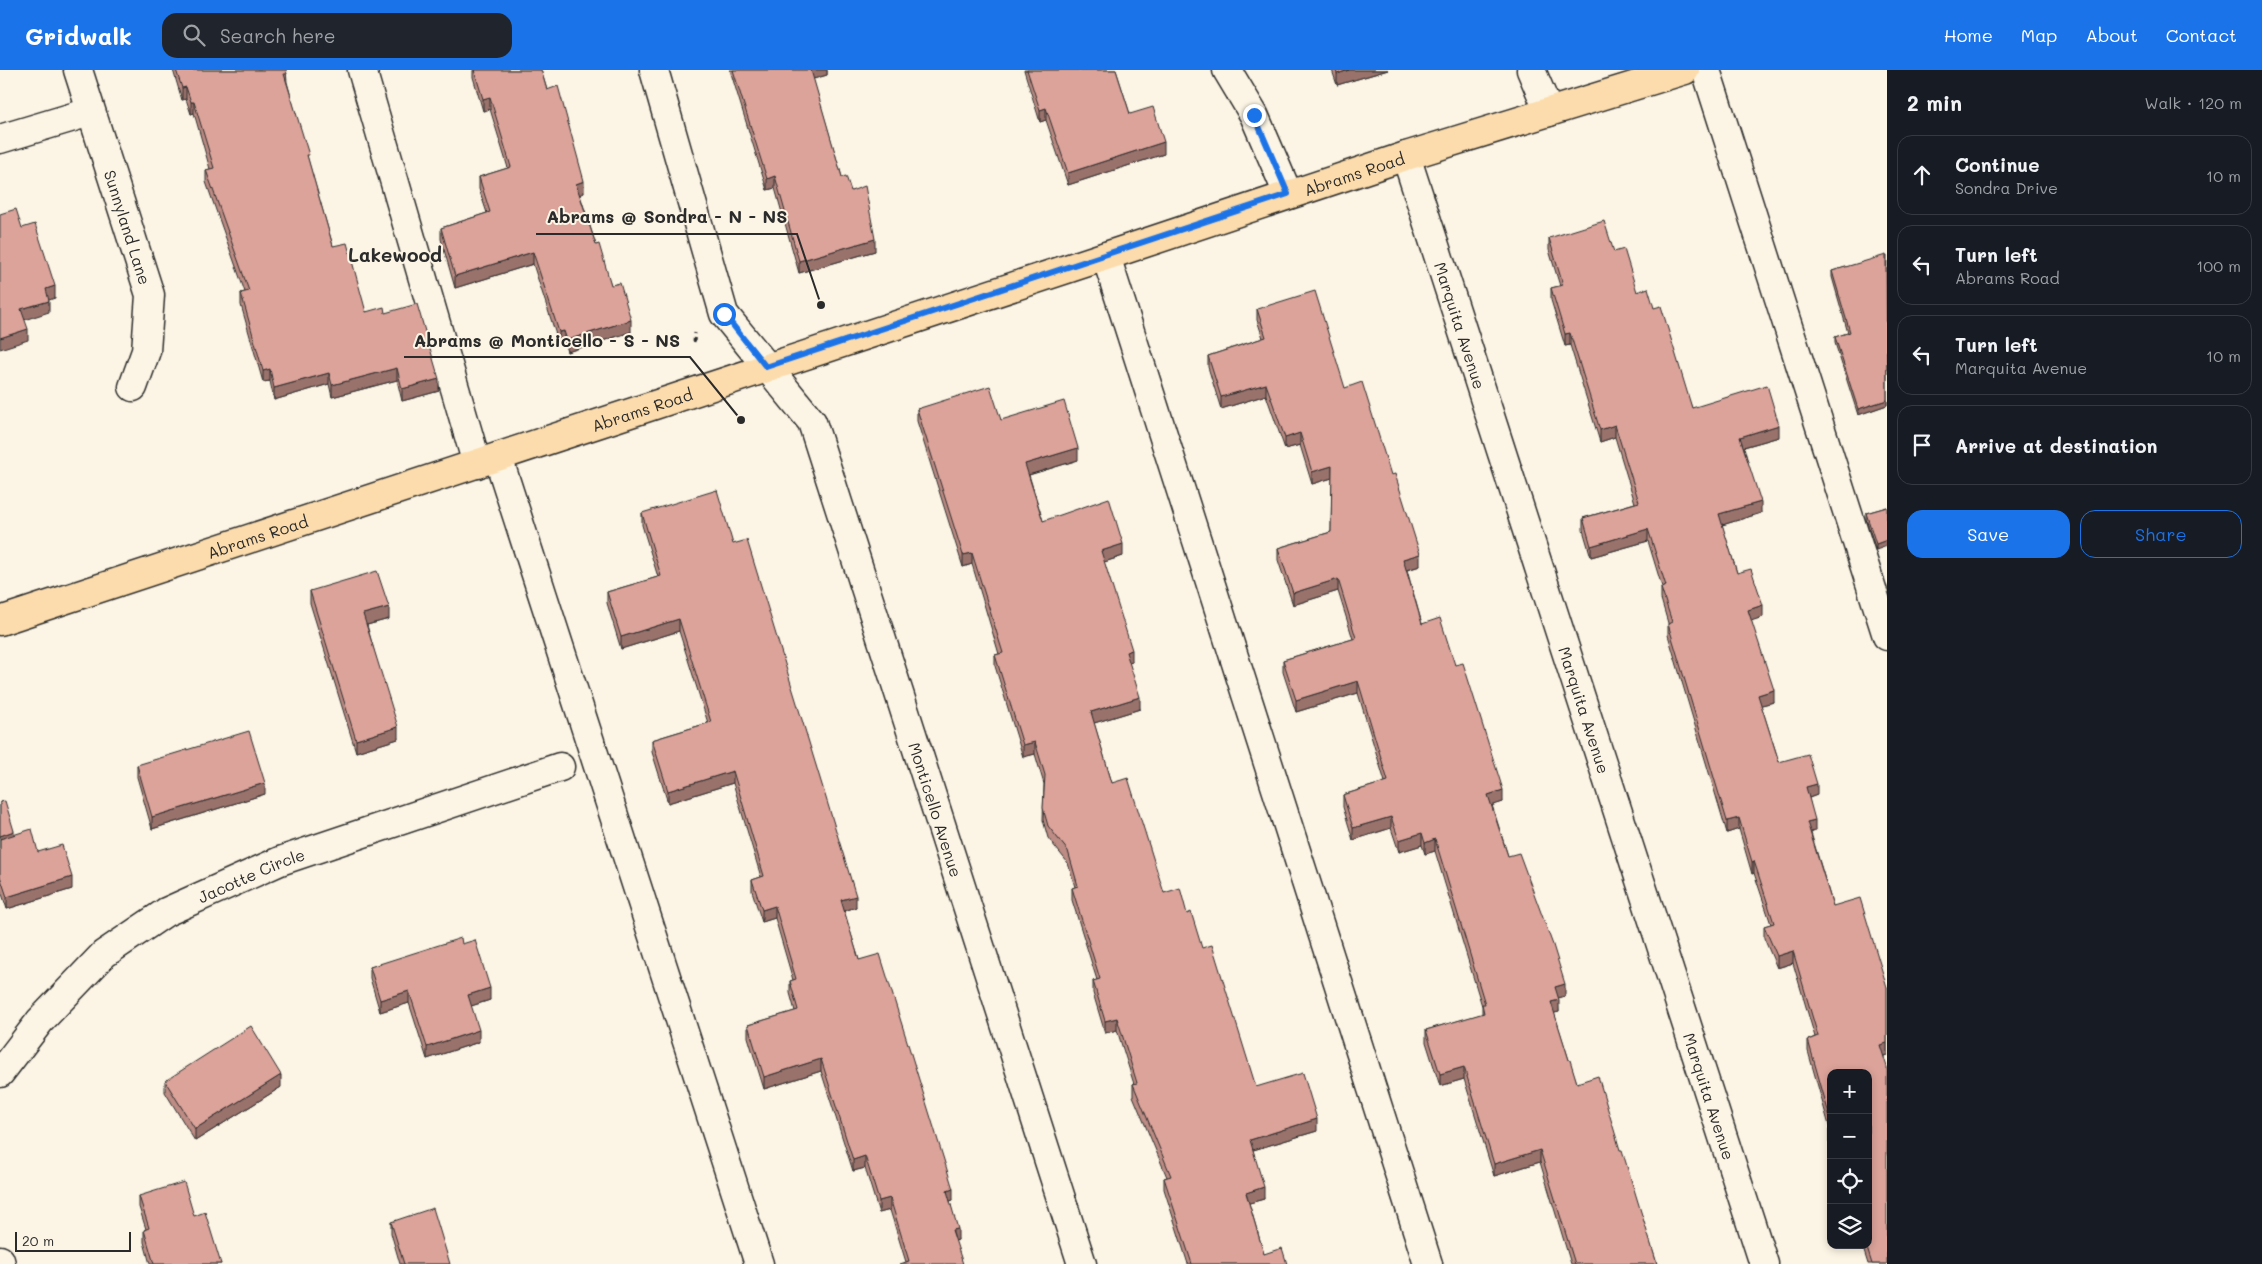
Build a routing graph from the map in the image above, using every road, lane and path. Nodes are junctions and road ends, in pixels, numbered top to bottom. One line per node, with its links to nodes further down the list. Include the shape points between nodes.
1 (78, 70): 8 (street, Sunnyland Lane)
2 (362, 70): 16 (street)
3 (654, 70): 14 (street, Monticello Avenue, via 724,314)
4 (1227, 70): 12 (street, via 1254,115)
5 (1531, 70): 9 (street)
6 (1685, 70): 9 (main road, Abrams Road)
7 (1706, 70): 18 (street)
8 (90, 112): 10 (street); 15 (street, Sunnyland Lane, via 150,295 146,350)
9 (1549, 112): 11 (main road, Abrams Road)
10 (0, 139)
11 (1406, 156): 12 (main road, Abrams Road); 26 (street, Marquita Avenue)
12 (1288, 194): 13 (main road, Abrams Road)
13 (1106, 256): 14 (main road, Abrams Road); 25 (street)
14 (766, 367): 16 (main road, Abrams Road); 24 (street, Monticello Avenue, via 812,422)
15 (133, 387)
16 (487, 460): 17 (main road, Abrams Road); 23 (street)
17 (0, 621)
18 (1887, 636)
19 (560, 767): 20 (street, Jacotte Circle, via 280,861 166,912 104,954 40,1021)
20 (0, 1073)
21 (0, 1260): 22 (street)
22 (1, 1264)
23 (759, 1264)
24 (1082, 1264)
25 (1428, 1264)
26 (1764, 1264)

